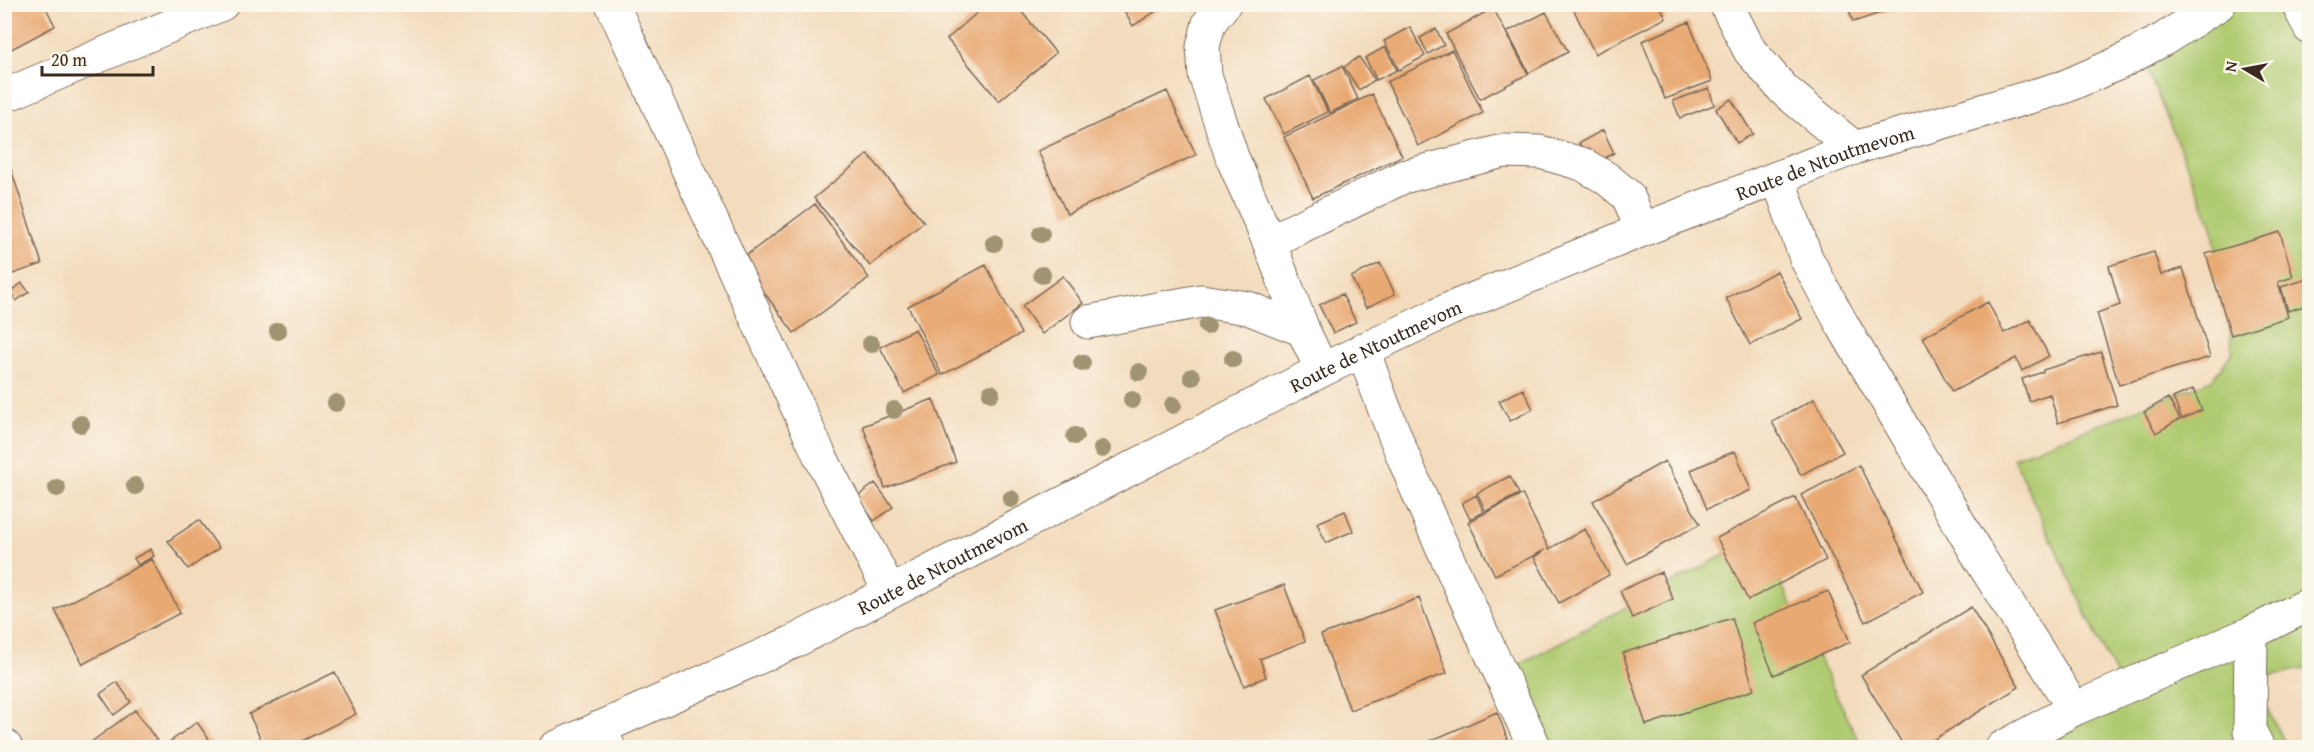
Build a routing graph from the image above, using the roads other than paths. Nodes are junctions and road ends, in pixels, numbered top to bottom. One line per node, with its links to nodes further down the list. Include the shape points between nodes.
1 (222, 4): 8 (street)
2 (612, 4): 17 (street, via 819,454)
3 (1224, 4): 12 (street, via 1209,23 1203,47 1204,75 1232,157)
4 (1726, 4): 9 (street, via 1750,51 1784,90)
5 (2219, 4): 9 (street, Route de Ntoutmevom, via 2164,39 2064,87)
6 (2298, 4): 7 (street)
7 (2310, 28)
8 (4, 96)
9 (1854, 148): 10 (street, Route de Ntoutmevom)
10 (1778, 178): 11 (street, Route de Ntoutmevom); 20 (street, via 1806,258 1843,326)
11 (1642, 230): 12 (street, via 1628,196 1582,164 1540,152 1503,151 1403,177); 15 (street, Route de Ntoutmevom)
12 (1269, 242): 14 (street)
13 (1088, 322): 14 (street, via 1201,301 1248,308)
14 (1303, 330): 16 (street)
15 (1363, 349): 16 (street, Route de Ntoutmevom); 23 (street, via 1429,517)
16 (1322, 370): 17 (street, Route de Ntoutmevom)
17 (890, 592): 21 (street, Route de Ntoutmevom)
18 (2310, 604): 19 (street)
19 (2252, 633): 20 (street); 25 (street, via 2250,732)
20 (2074, 709): 24 (street)
21 (604, 738): 22 (street, Route de Ntoutmevom)
22 (555, 747)
23 (1535, 747)
24 (2002, 747)
25 (2258, 747)

